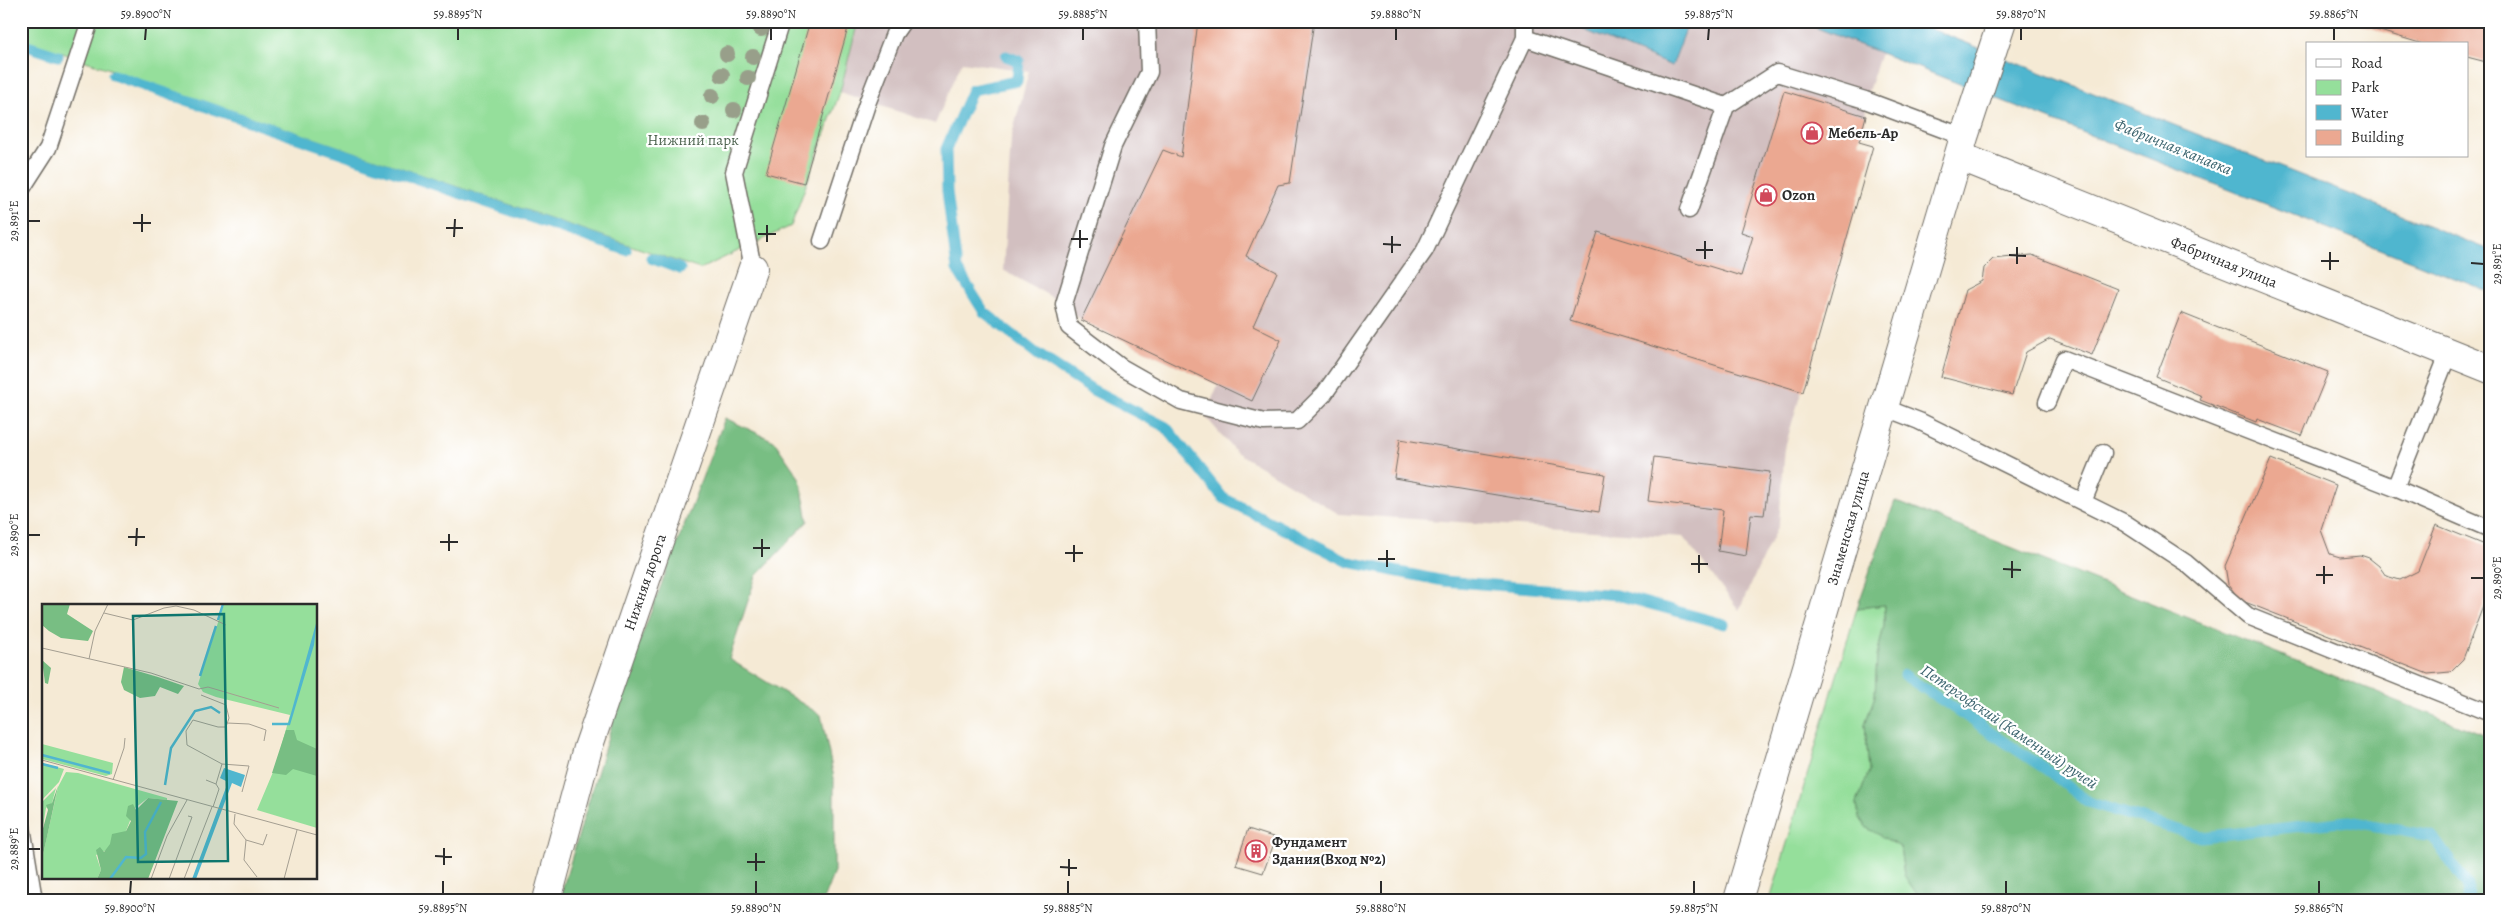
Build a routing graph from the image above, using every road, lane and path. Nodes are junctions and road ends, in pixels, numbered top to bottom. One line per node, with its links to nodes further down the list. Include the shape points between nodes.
1 (90, 21): 10 (lane, via 48,148)
2 (781, 21): 13 (lane, via 734,172 751,245)
3 (903, 21): 12 (lane, via 894,34 868,101)
4 (1147, 21): 7 (lane, via 1149,72 1113,146 1064,304 1069,327 1121,367 1181,402 1264,422 1297,421 1324,394 1425,250)
5 (1525, 21): 7 (lane)
6 (2002, 21): 9 (street, Знаменская улица)
7 (1525, 38): 8 (lane)
8 (1726, 106): 9 (lane, via 1777,74 1865,100); 11 (lane)
9 (1965, 136): 14 (street, Фабричная улица); 17 (street, Знаменская улица)
10 (21, 190)
11 (1688, 210)
12 (822, 241)
13 (753, 268): 25 (street, Нижняя дорога, via 588,748)
14 (2449, 352): 15 (street, Фабричная улица); 19 (lane)
15 (2490, 369)
16 (2047, 402): 19 (lane, via 2064,359)
17 (1883, 407): 20 (lane, via 1919,421); 26 (street, Знаменская улица)
18 (2103, 453): 20 (lane)
19 (2395, 488): 21 (lane)
20 (2083, 502): 22 (lane, via 2125,523 2186,563 2248,616)
21 (2490, 529)
22 (2490, 714)
23 (21, 821): 24 (lane)
24 (34, 900)
25 (547, 900)
26 (1738, 900)

